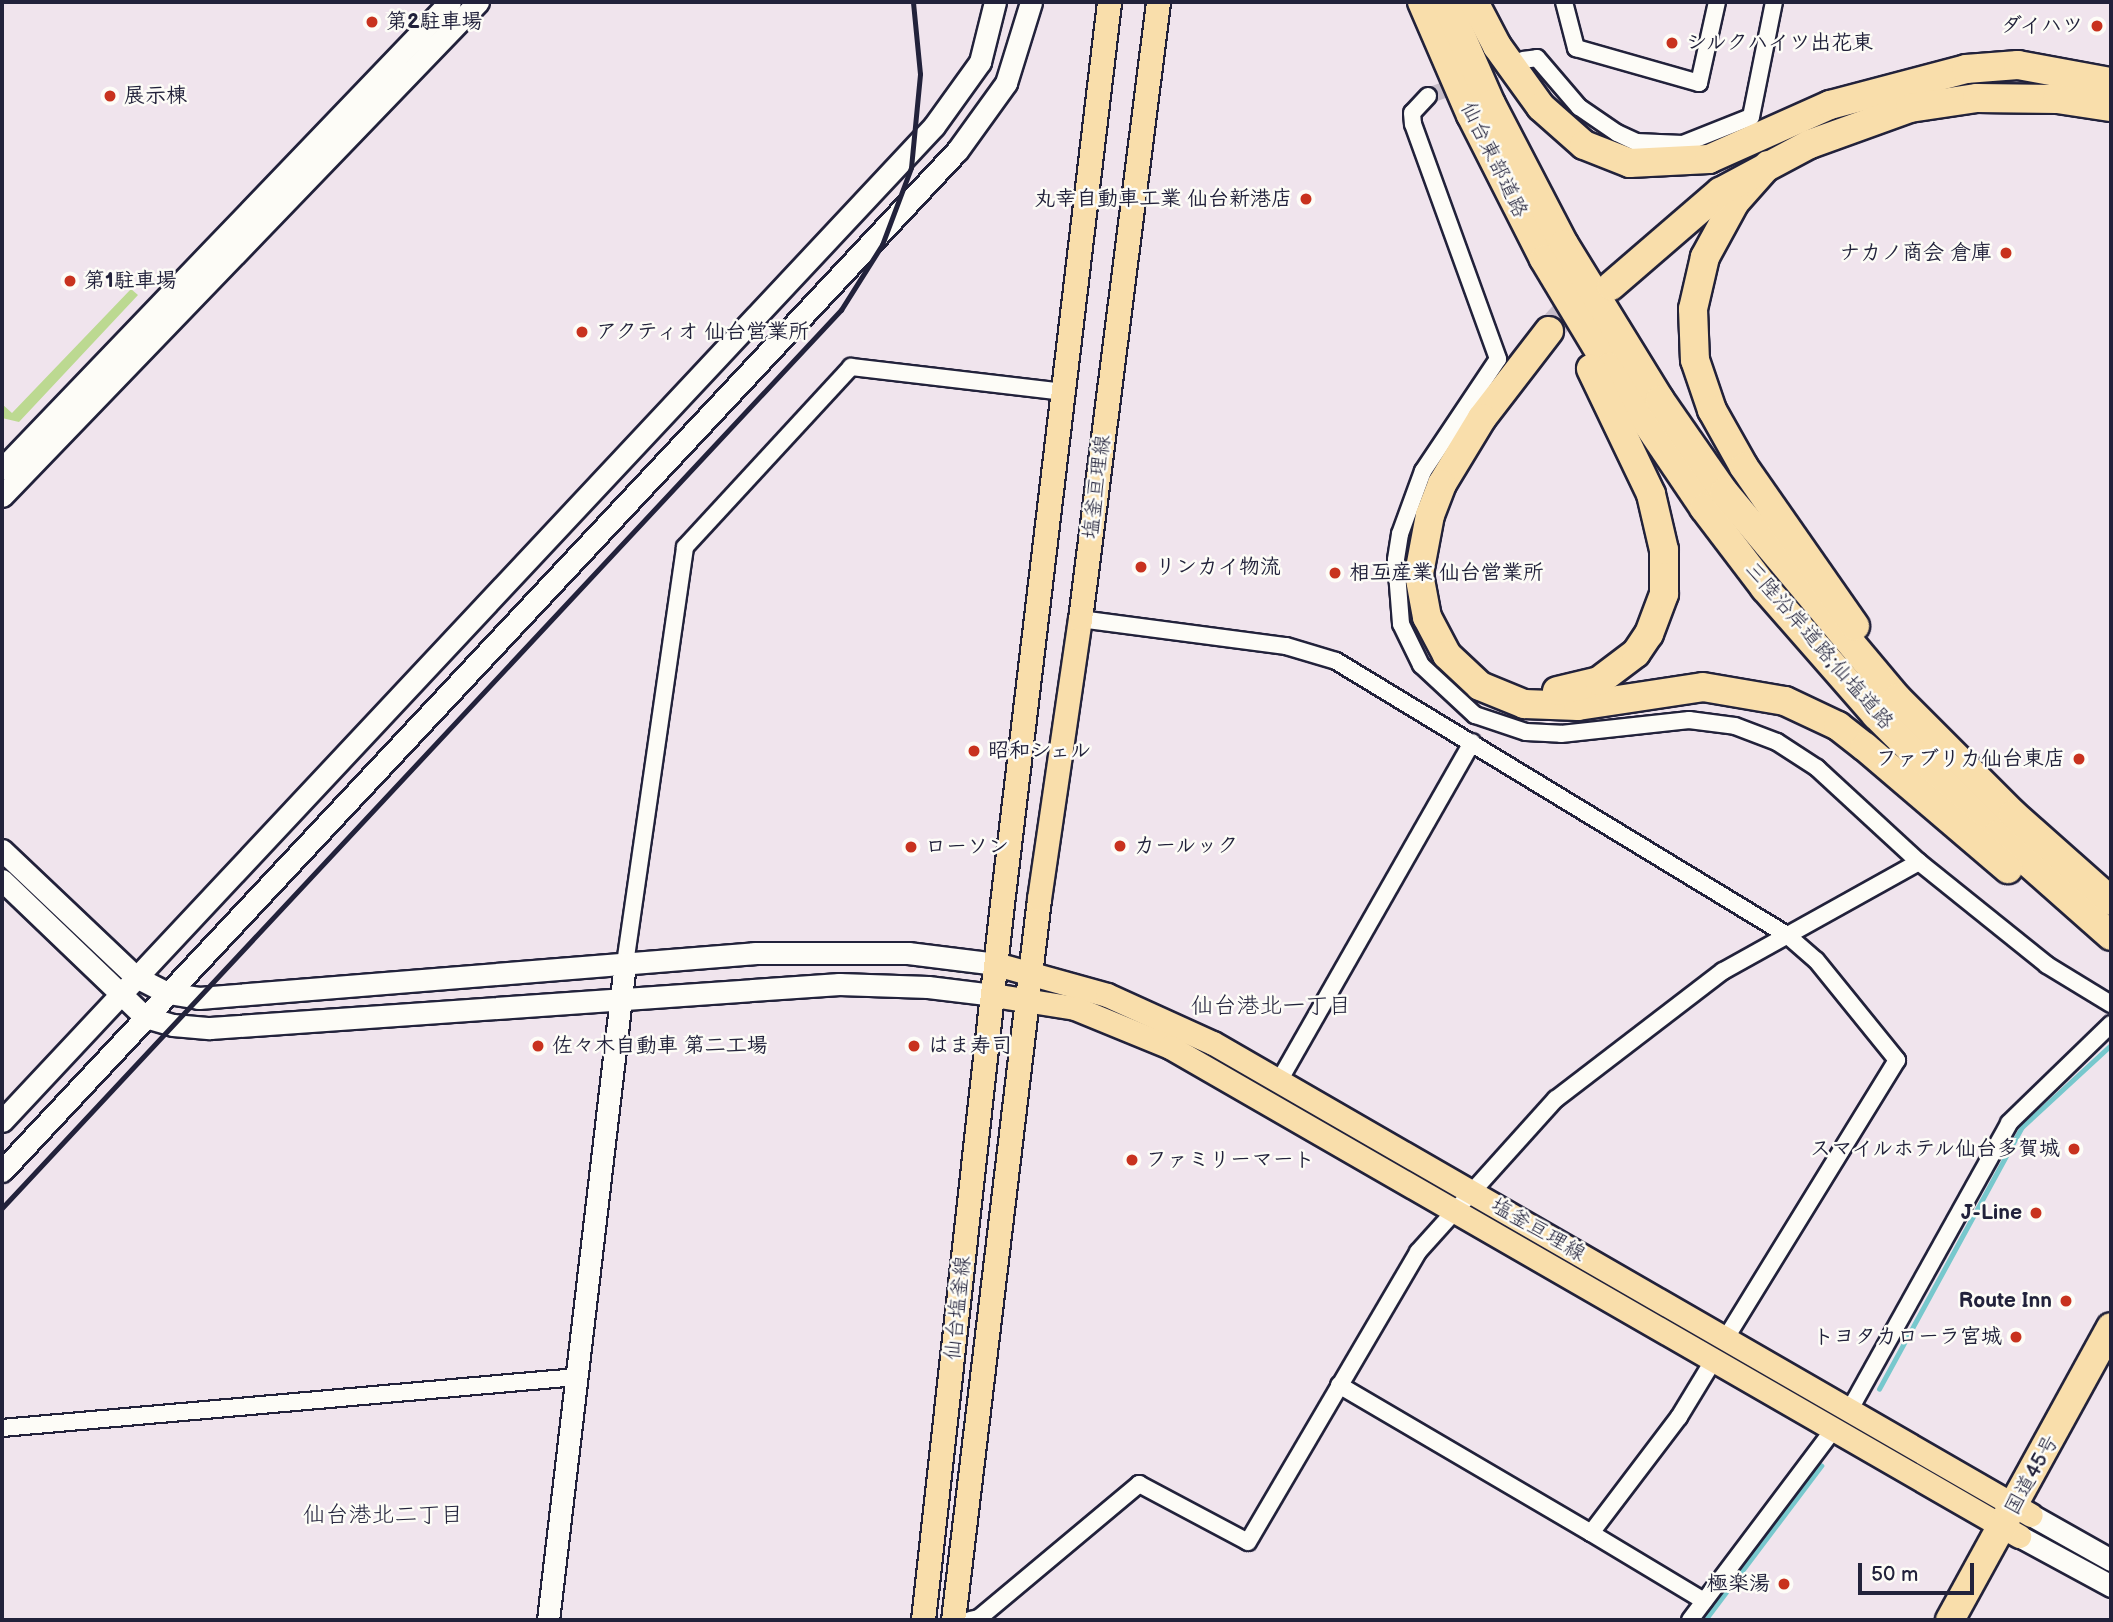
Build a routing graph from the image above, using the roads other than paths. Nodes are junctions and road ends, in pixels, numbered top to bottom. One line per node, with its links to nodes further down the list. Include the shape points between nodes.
1 (450, 2): 22 (street)
2 (478, 2): 22 (street)
3 (995, 2): 35 (street, via 979,62 934,126)
4 (1031, 2): 36 (street, via 1006,83 957,151)
5 (1109, 2): 21 (main road, 塩釜亘理線)
6 (1158, 2): 23 (main road, 塩釜亘理線)
7 (1422, 2): 17 (highway, 仙台東部道路)
8 (1446, 2): 20 (highway, 仙台東部道路, via 1522,164)
9 (1474, 2): 18 (highway, via 1497,47 1541,107 1584,145 1606,155 1630,163 1685,163 1709,159)
10 (1564, 2): 11 (street, via 1576,48 1699,83)
11 (1717, 2)
12 (1774, 2): 13 (street, via 1751,117 1683,144 1636,142 1617,133 1563,92 1537,58)
13 (1523, 60)
14 (2111, 82): 18 (highway, via 2018,65 1966,69 1830,105)
15 (1428, 96): 26 (street, via 1412,113 1413,124 1498,359 1423,471 1400,534 1396,560 1401,624 1421,664 1475,715 1526,732 1561,734 1689,720 1756,733 1817,768)
16 (2104, 109): 19 (highway, via 1977,98 1910,108 1810,144)
17 (1471, 115): 20 (highway, 仙台東部道路); 28 (highway, via 1505,211 1637,461 1662,537 1664,594 1642,644 1619,669 1599,681 1557,691 1514,685 1472,661 1442,613 1434,566 1448,510 1471,463 1553,337 1482,418 1442,484 1430,515 1419,574 1422,595 1436,637 1455,664 1480,686 1524,704 1578,706 1703,687 1785,701 1838,726)
18 (1779, 130): 20 (highway)
19 (1768, 165): 20 (highway, via 1693,212); 28 (highway, via 1717,231 1697,284 1695,360 1712,411 1773,513 1860,633)
20 (1596, 292): 28 (highway, 三陸沿岸道路;仙塩道路, via 1724,492 1852,649)
21 (1063, 392): 32 (street, via 851,367 685,547); 33 (main road, 塩釜亘理線)
22 (9, 467)
23 (1080, 619): 24 (street, via 1286,646 1336,661); 34 (main road, 塩釜亘理線)
24 (1472, 742): 29 (street); 44 (street)
25 (2, 850): 35 (street)
26 (1919, 862): 29 (street); 41 (street, via 2047,965)
27 (2, 880): 38 (street)
28 (2085, 896): 30 (highway, 三陸沿岸道路;仙塩道路); 31 (highway)
29 (1787, 935): 47 (street, via 1723,971 1556,1099); 50 (street, via 1816,960 1897,1060)
30 (2111, 936)
31 (2111, 952)
32 (625, 964): 33 (street, via 834,951 908,953); 36 (street, via 229,996); 40 (street)
33 (996, 964): 34 (main road, 塩釜亘理線); 37 (main road, 塩釜亘理線)
34 (1032, 971): 39 (main road, 塩釜亘理線); 44 (main road, 塩釜亘理線, via 1152,1014)
35 (136, 977): 36 (street); 38 (street)
36 (169, 993): 42 (street)
37 (993, 995): 39 (main road, 塩釜亘理線); 40 (street, via 839,984); 64 (main road, 仙台塩釜線)
38 (119, 996): 42 (street); 45 (street)
39 (1030, 999): 48 (main road, 塩釜亘理線, via 1076,1008 1170,1047); 65 (main road, 仙台塩釜線)
40 (620, 1001): 42 (street, via 210,1028); 53 (street)
41 (2111, 1004)
42 (145, 1017): 46 (street)
43 (2111, 1024): 55 (street, via 2009,1123)
44 (1279, 1081): 47 (main road, 塩釜亘理線)
45 (2, 1121)
46 (2, 1171)
47 (1473, 1192): 48 (street); 50 (main road, 塩釜亘理線)
48 (1456, 1212): 51 (main road, 塩釜亘理線); 54 (street, via 1418,1252)
49 (2111, 1327): 58 (highway, 国道45号)
50 (1727, 1338): 55 (main road, 塩釜亘理線)
51 (1713, 1361): 57 (main road, 塩釜亘理線); 59 (street, via 1679,1417)
52 (2111, 1369): 58 (highway, 国道45号)
53 (577, 1377): 56 (street); 63 (street)
54 (1339, 1385): 59 (street); 66 (street, via 1248,1542 1139,1484)
55 (1849, 1411): 58 (main road, 塩釜亘理線)
56 (2, 1428)
57 (1833, 1430): 58 (main road, 塩釜亘理線); 62 (street)
58 (2017, 1521): 60 (street); 61 (street); 68 (highway, 国道45号); 69 (highway, 国道45号)
59 (1591, 1533): 62 (street)
60 (2111, 1560)
61 (2111, 1586)
62 (1704, 1601): 67 (street)
63 (548, 1620)
64 (923, 1620)
65 (953, 1620)
66 (971, 1620)
67 (1690, 1620)
68 (1950, 1620)
69 (1971, 1620)

